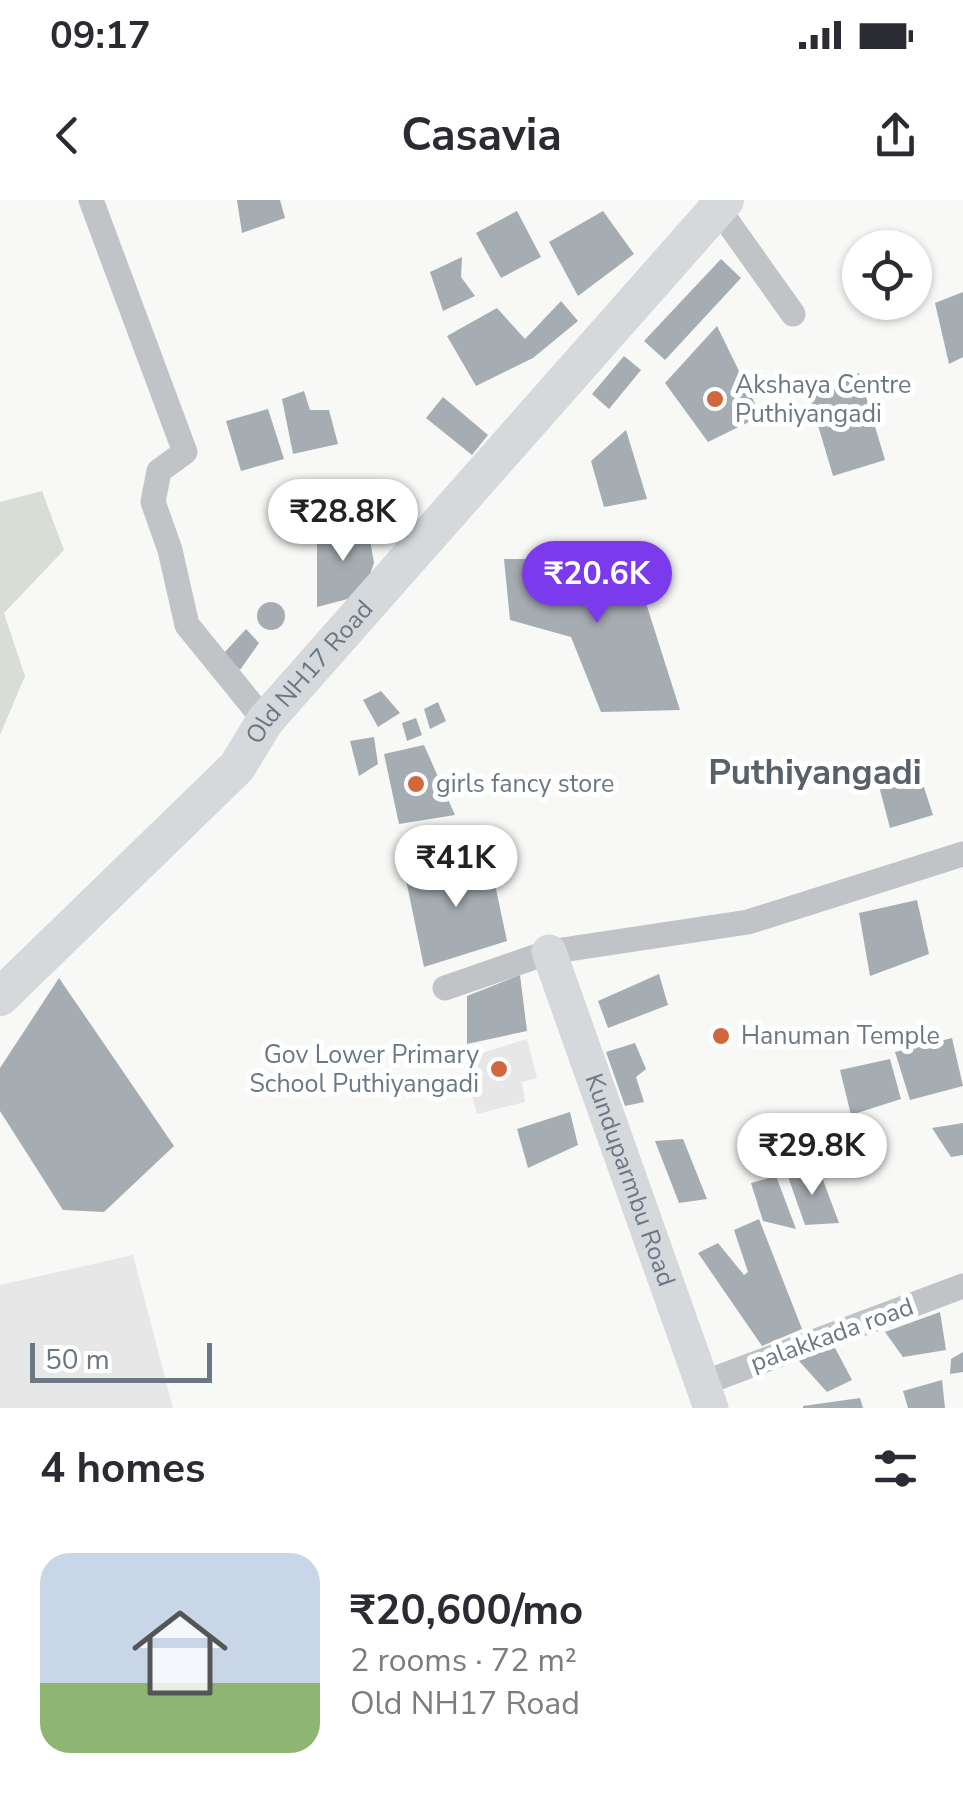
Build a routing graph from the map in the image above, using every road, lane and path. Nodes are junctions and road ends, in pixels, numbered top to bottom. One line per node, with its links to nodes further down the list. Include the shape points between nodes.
1 (91, 200): 4 (street, via 184,452 159,471 154,502 187,626)
2 (718, 204): 3 (street); 4 (main road, Old NH17 Road)
3 (793, 314)
4 (265, 721): 8 (main road, Old NH17 Road, via 237,767)
5 (963, 854): 6 (street, via 748,922)
6 (549, 952): 7 (street); 10 (main road, Kunduparmbu Road)
7 (445, 988)
8 (0, 998)
9 (963, 1286): 10 (street, palakkada road)
10 (706, 1396)

